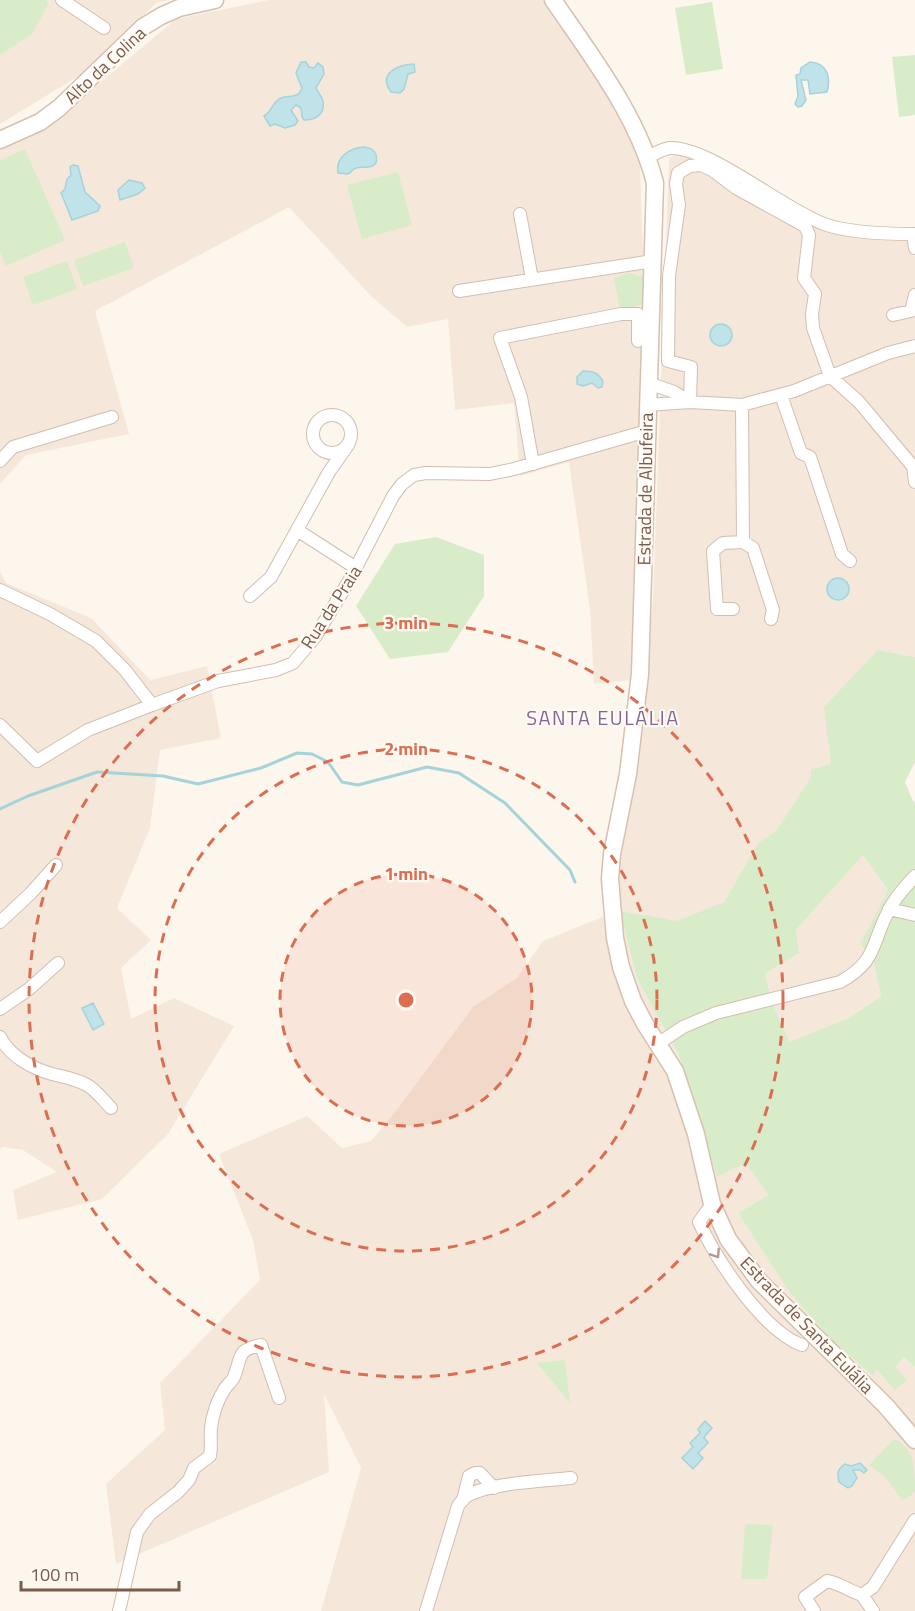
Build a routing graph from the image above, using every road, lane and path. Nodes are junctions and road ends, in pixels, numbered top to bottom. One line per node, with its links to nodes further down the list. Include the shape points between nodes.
1 (62, 0): 4 (street)
2 (215, 0): 5 (street, Alto da Colina, via 179,8 143,27 59,108 40,122)
3 (553, 0): 6 (street, Estrada de Albufeira, via 608,82)
4 (104, 28)
5 (0, 140)
6 (648, 157): 8 (street, via 669,148 700,154 806,217 827,225); 10 (street, Estrada de Albufeira, via 655,183)
7 (520, 214): 11 (street)
8 (914, 234): 9 (street)
9 (915, 248)
10 (653, 261): 11 (street); 19 (street, Estrada de Albufeira)
11 (532, 279): 12 (street)
12 (459, 291)
13 (915, 295): 14 (street, via 912,311)
14 (893, 315)
15 (638, 341): 31 (street, via 638,314 500,338 521,397)
16 (915, 346): 17 (street)
17 (846, 370): 18 (street); 20 (street)
18 (830, 376): 20 (street); 21 (street); 23 (street, via 813,328 814,294 804,278 809,235 805,226 736,188 712,170 690,166 678,173 676,184 679,205 669,276 668,328 668,362 691,366)
19 (648, 383): 23 (street); 24 (street, Estrada de Albufeira)
20 (840, 387): 21 (street); 32 (street, via 859,402)
21 (794, 391): 22 (street)
22 (781, 394): 25 (street); 37 (street, via 801,453 810,457 842,554)
23 (690, 402): 24 (street); 25 (street)
24 (647, 405): 27 (street, Estrada de Albufeira)
25 (742, 405): 36 (street)
26 (112, 417): 30 (street, via 13,447)
27 (647, 431): 31 (street, Rua da Praia); 51 (street, Estrada de Albufeira, via 640,674 610,879 615,938)
28 (348, 445): 29 (street, via 338,453); 29 (street, via 351,434 346,422 338,416 325,417 315,426 313,435); 33 (street)
29 (324, 452): 33 (street, via 330,461)
30 (0, 461)
31 (533, 464): 38 (street, Rua da Praia, via 490,474 414,475 393,496)
32 (914, 468): 34 (street)
33 (329, 472): 35 (street)
34 (915, 482)
35 (297, 530): 38 (street); 40 (street, via 271,577)
36 (743, 542): 41 (street, via 723,543 713,551 717,609); 42 (street, via 753,548 772,610)
37 (850, 561)
38 (356, 568): 43 (street, Rua da Praia, via 315,637 293,663 218,681)
39 (0, 590): 43 (street, via 96,641)
40 (249, 596)
41 (733, 609)
42 (771, 619)
43 (152, 705): 44 (street, Rua da Praia, via 88,730 37,761)
44 (0, 725)
45 (56, 866): 49 (street)
46 (915, 876): 47 (street)
47 (889, 909): 48 (street); 54 (street, via 871,953 856,974 840,982 716,1013)
48 (915, 915)
49 (0, 922)
50 (58, 963): 52 (street)
51 (633, 1001): 54 (street, Estrada de Santa Eulália)
52 (0, 1008)
53 (0, 1036): 55 (street, via 12,1054 49,1073 89,1086)
54 (659, 1043): 56 (street, Estrada de Santa Eulália, via 687,1103)
55 (111, 1108)
56 (712, 1204): 57 (street, one-way to 57, via 699,1222 712,1250 758,1310 790,1340); 59 (street, Estrada de Santa Eulália, via 728,1239 759,1281 886,1406)
57 (802, 1345)
58 (279, 1398): 65 (street, via 261,1345 248,1347 240,1355 234,1378 223,1390 217,1407 211,1426 210,1456 194,1468 189,1480 150,1514 137,1532)
59 (915, 1440)
60 (571, 1478): 61 (street)
61 (494, 1488): 62 (street, via 477,1491); 62 (street, via 480,1473 475,1473 470,1476)
62 (463, 1500): 66 (street)
63 (915, 1520): 64 (street, via 873,1587)
64 (862, 1595): 67 (street, via 827,1581 805,1597); 68 (street)
65 (119, 1611)
66 (426, 1611)
67 (814, 1611)
68 (873, 1611)

